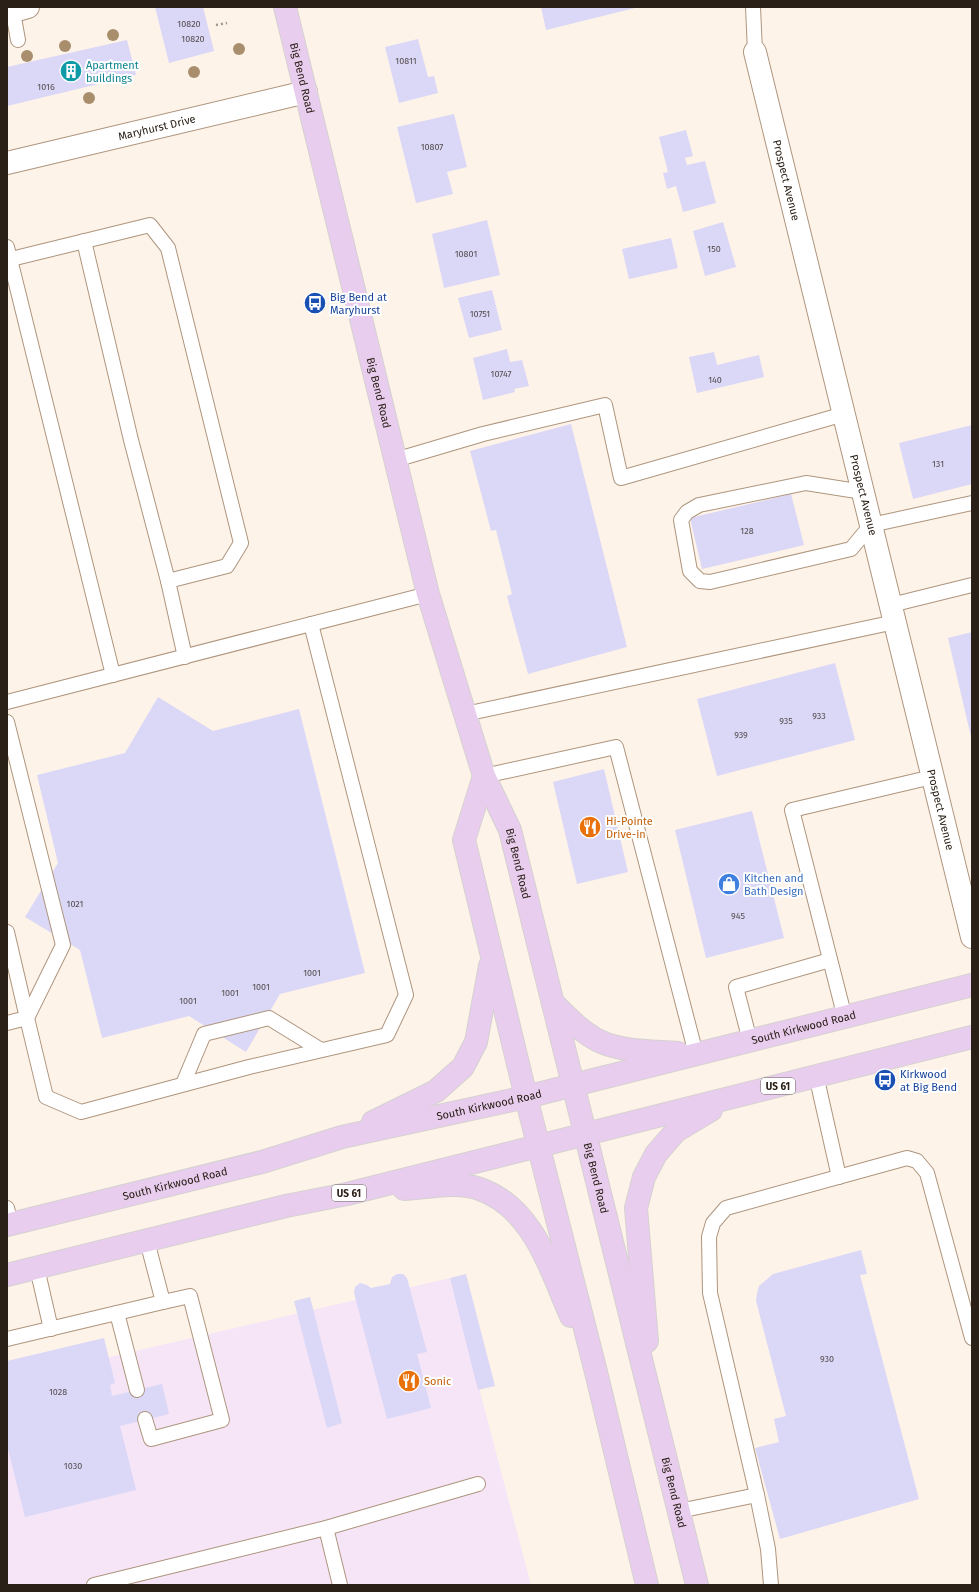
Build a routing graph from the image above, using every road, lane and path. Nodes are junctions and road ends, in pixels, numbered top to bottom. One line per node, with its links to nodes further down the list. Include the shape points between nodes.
1 (285, 7): 8 (main road, Big Bend Road)
2 (753, 7): 7 (lane)
3 (15, 9): 6 (lane)
4 (227, 23): 5 (path)
5 (216, 25)
6 (18, 40)
7 (755, 52): 12 (street, Prospect Avenue)
8 (306, 92): 9 (street, Maryhurst Drive); 13 (main road, Big Bend Road)
9 (7, 163)
10 (84, 241): 11 (lane); 17 (lane, via 129,432); 17 (lane, via 150,224 168,248 241,543 227,566)
11 (8, 255): 23 (lane)
12 (844, 414): 13 (lane, via 621,478 605,405 483,434); 14 (street, Prospect Avenue)
13 (395, 460): 19 (main road, Big Bend Road)
14 (863, 492): 16 (street, Prospect Avenue); 16 (lane, via 806,483 699,505 687,512 681,520 690,571 700,582 710,582 851,548)
15 (972, 503): 16 (lane)
16 (871, 526): 20 (street, Prospect Avenue)
17 (168, 581): 22 (lane)
18 (972, 585): 20 (lane)
19 (428, 594): 21 (lane); 25 (main road, Big Bend Road)
20 (893, 614): 25 (lane); 28 (street, Prospect Avenue)
21 (311, 624): 22 (lane); 40 (lane, via 406,995 387,1035)
22 (185, 657): 23 (lane)
23 (113, 675): 24 (lane)
24 (7, 702)
25 (465, 714): 27 (main road, Big Bend Road)
26 (7, 722): 35 (lane, via 63,945)
27 (484, 776): 31 (main road, via 464,840); 34 (main road, Big Bend Road, via 510,830); 41 (lane, via 616,748)
28 (932, 777): 30 (street, Prospect Avenue); 32 (lane, via 792,810)
29 (7, 932): 35 (lane)
30 (972, 938)
31 (492, 957): 45 (main road); 48 (main road, via 476,1042 463,1067 436,1092)
32 (830, 960): 36 (lane); 39 (lane, via 736,987)
33 (972, 985): 36 (main road, South Kirkwood Road)
34 (553, 1003): 41 (main road, via 574,1025 599,1041 628,1049); 44 (main road, Big Bend Road)
35 (27, 1018): 37 (lane); 43 (lane, via 46,1097 81,1112)
36 (845, 1018): 39 (main road, South Kirkwood Road)
37 (7, 1023)
38 (972, 1037): 42 (main road, US 61)
39 (750, 1041): 41 (main road, South Kirkwood Road)
40 (322, 1050): 43 (lane); 43 (lane, via 269,1018 204,1034)
41 (696, 1054): 44 (main road, South Kirkwood Road)
42 (816, 1075): 46 (main road, US 61); 50 (lane)
43 (183, 1084)
44 (572, 1086): 45 (main road, South Kirkwood Road); 47 (main road, Big Bend Road)
45 (526, 1097): 48 (main road, South Kirkwood Road); 49 (main road)
46 (728, 1099): 47 (main road, US 61); 63 (main road, via 676,1131 656,1154 644,1177 636,1208)
47 (584, 1133): 49 (main road, US 61); 63 (main road, Big Bend Road)
48 (342, 1137): 52 (main road, South Kirkwood Road, via 262,1162)
49 (538, 1145): 51 (main road, US 61); 61 (main road)
50 (839, 1177): 59 (lane, via 907,1158 917,1161 927,1173); 66 (lane, via 726,1208 713,1223 709,1237 710,1293)
51 (347, 1194): 53 (main road, US 61, via 286,1206); 61 (main road, via 456,1186 477,1188 501,1200 535,1235)
52 (8, 1219)
53 (147, 1241): 54 (main road, US 61); 56 (lane)
54 (37, 1268): 55 (main road, US 61); 58 (lane)
55 (7, 1275)
56 (163, 1302): 57 (lane); 64 (lane, via 190,1296 222,1420 151,1440)
57 (117, 1313): 58 (lane); 62 (lane)
58 (51, 1329): 60 (lane)
59 (972, 1338)
60 (7, 1339)
61 (596, 1372): 71 (main road)
62 (137, 1390)
63 (653, 1406): 67 (main road, Big Bend Road)
64 (145, 1419)
65 (478, 1484): 68 (lane)
66 (757, 1495): 67 (lane); 73 (lane, via 768,1549)
67 (679, 1511): 72 (main road, Big Bend Road)
68 (326, 1528): 69 (lane); 70 (lane)
69 (94, 1585)
70 (340, 1585)
71 (647, 1585)
72 (697, 1585)
73 (771, 1585)

